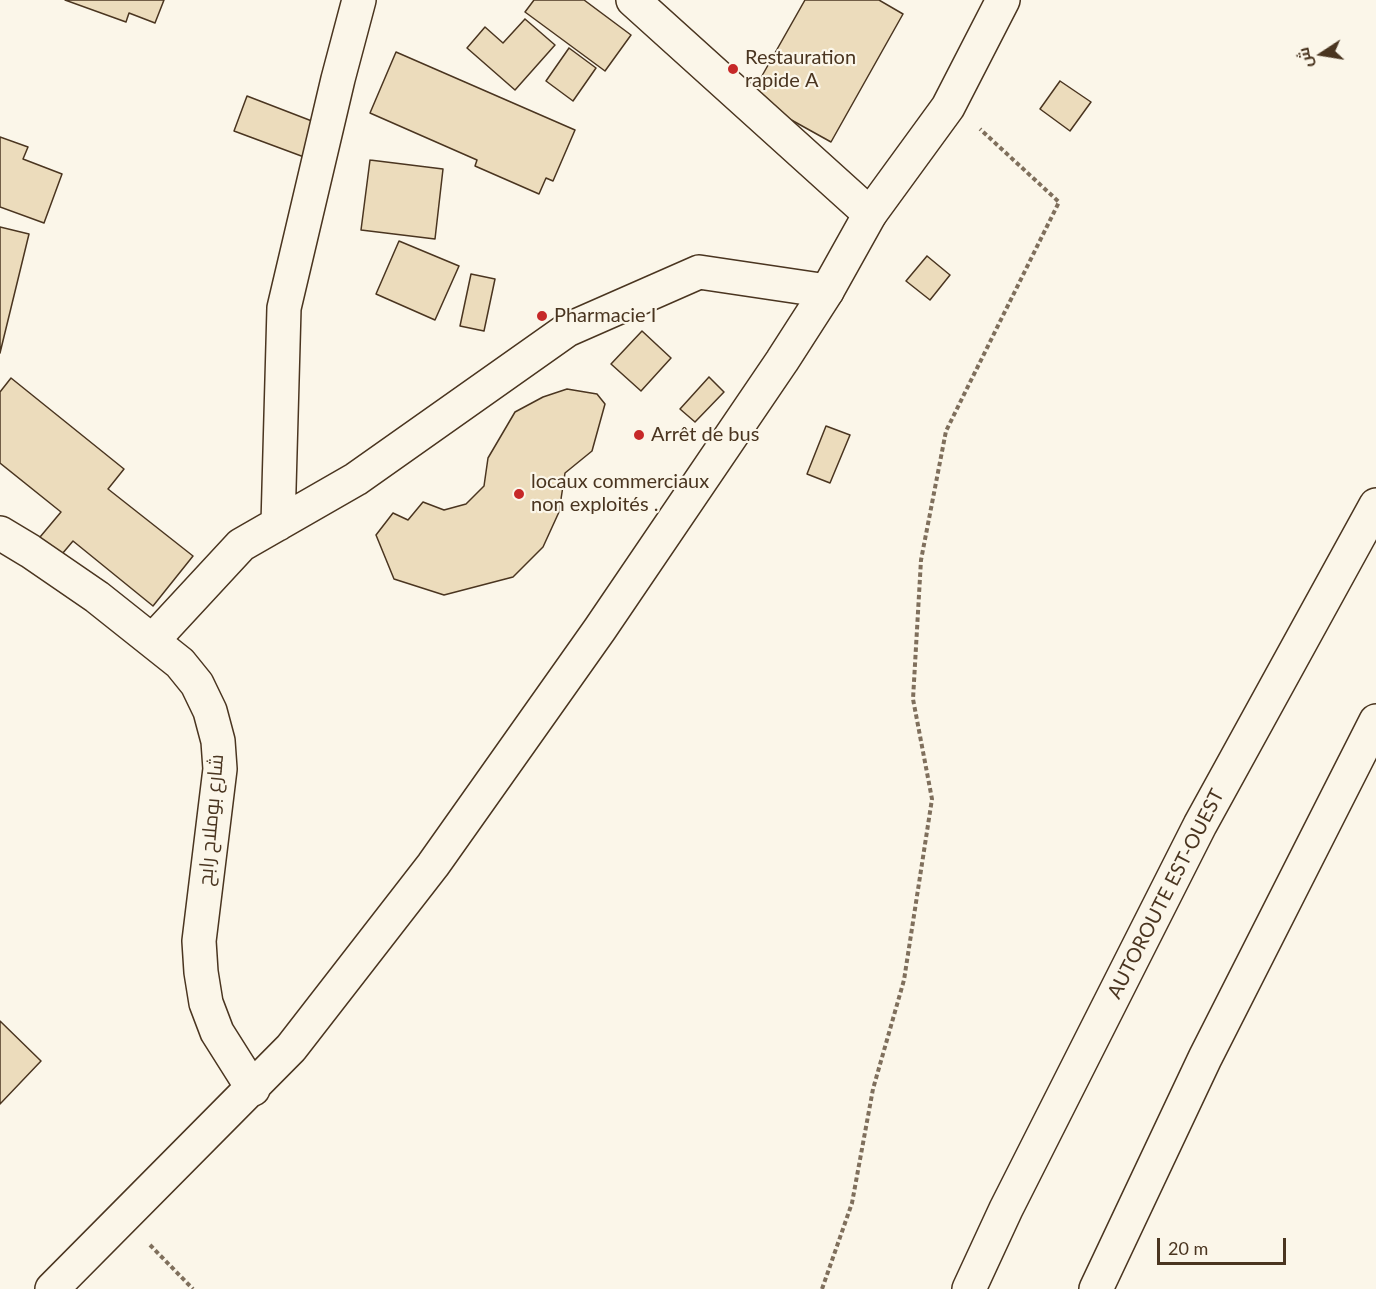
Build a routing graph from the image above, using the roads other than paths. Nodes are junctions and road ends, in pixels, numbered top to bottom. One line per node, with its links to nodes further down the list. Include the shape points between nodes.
1 (359, 0): 7 (main road, via 284,308)
2 (633, 0): 4 (main road)
3 (1003, 0): 4 (main road, via 948,107)
4 (870, 214): 5 (main road)
5 (827, 291): 7 (main road, via 699,272 567,330 356,479); 11 (main road, via 600,629 433,865 291,1048)
6 (1376, 505): 13 (main road, AUTOROUTE EST-OUEST, via 1200,825)
7 (278, 524): 9 (main road, via 241,545)
8 (0, 533): 9 (main road, شارع بوملاح رابح, via 97,597)
9 (153, 640): 11 (main road, شارع بوملاح رابح, via 197,684 218,741 220,769 199,941 201,972 206,1003 217,1032)
10 (1376, 721): 14 (main road, via 1205,1059)
11 (253, 1089): 12 (main road)
12 (52, 1289)
13 (969, 1289)
14 (1096, 1289)

